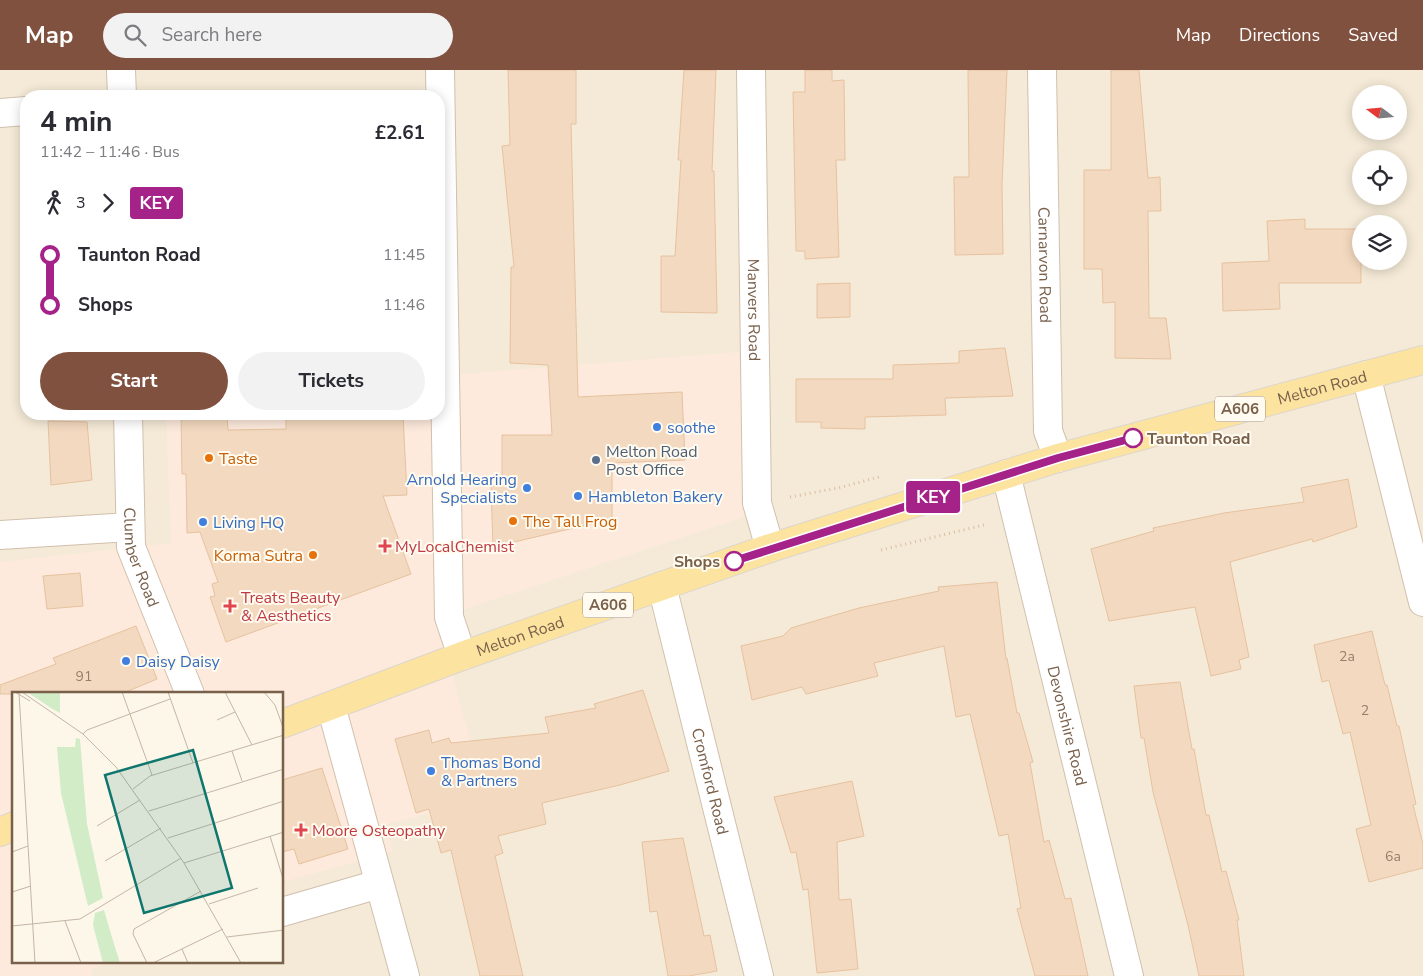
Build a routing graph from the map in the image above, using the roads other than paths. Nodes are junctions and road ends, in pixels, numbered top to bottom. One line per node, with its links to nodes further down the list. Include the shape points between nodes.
1 (121, 70): 5 (street)
2 (440, 70): 6 (street)
3 (751, 70): 17 (street, Manvers Road, via 757,503)
4 (1042, 70): 13 (street, Carnarvon Road, via 1048,431)
5 (122, 90)
6 (440, 90)
7 (20, 111): 8 (street)
8 (0, 113)
9 (1423, 360): 11 (main road, Melton Road / A606)
10 (445, 374): 20 (street, via 449,617)
11 (1366, 375): 13 (main road, Melton Road / A606); 19 (street)
12 (128, 420): 15 (street, Clumber Road)
13 (1058, 458): 14 (main road, Melton Road / A606)
14 (1006, 474): 17 (main road, Melton Road / A606); 30 (street, Devonshire Road)
15 (130, 527): 16 (street); 21 (street, Clumber Road, via 131,547)
16 (0, 535)
17 (770, 548): 18 (main road, Melton Road / A606)
18 (662, 586): 20 (main road, Melton Road / A606); 29 (street, Cromford Road)
19 (1423, 602)
20 (462, 656): 22 (main road, Melton Road / A606)
21 (189, 692)
22 (330, 706): 23 (main road, Melton Road / A606); 26 (street)
23 (284, 723)
24 (12, 827): 25 (main road)
25 (0, 832)
26 (379, 884): 27 (street); 28 (street)
27 (284, 911)
28 (405, 976)
29 (758, 976)
30 (1129, 976)

